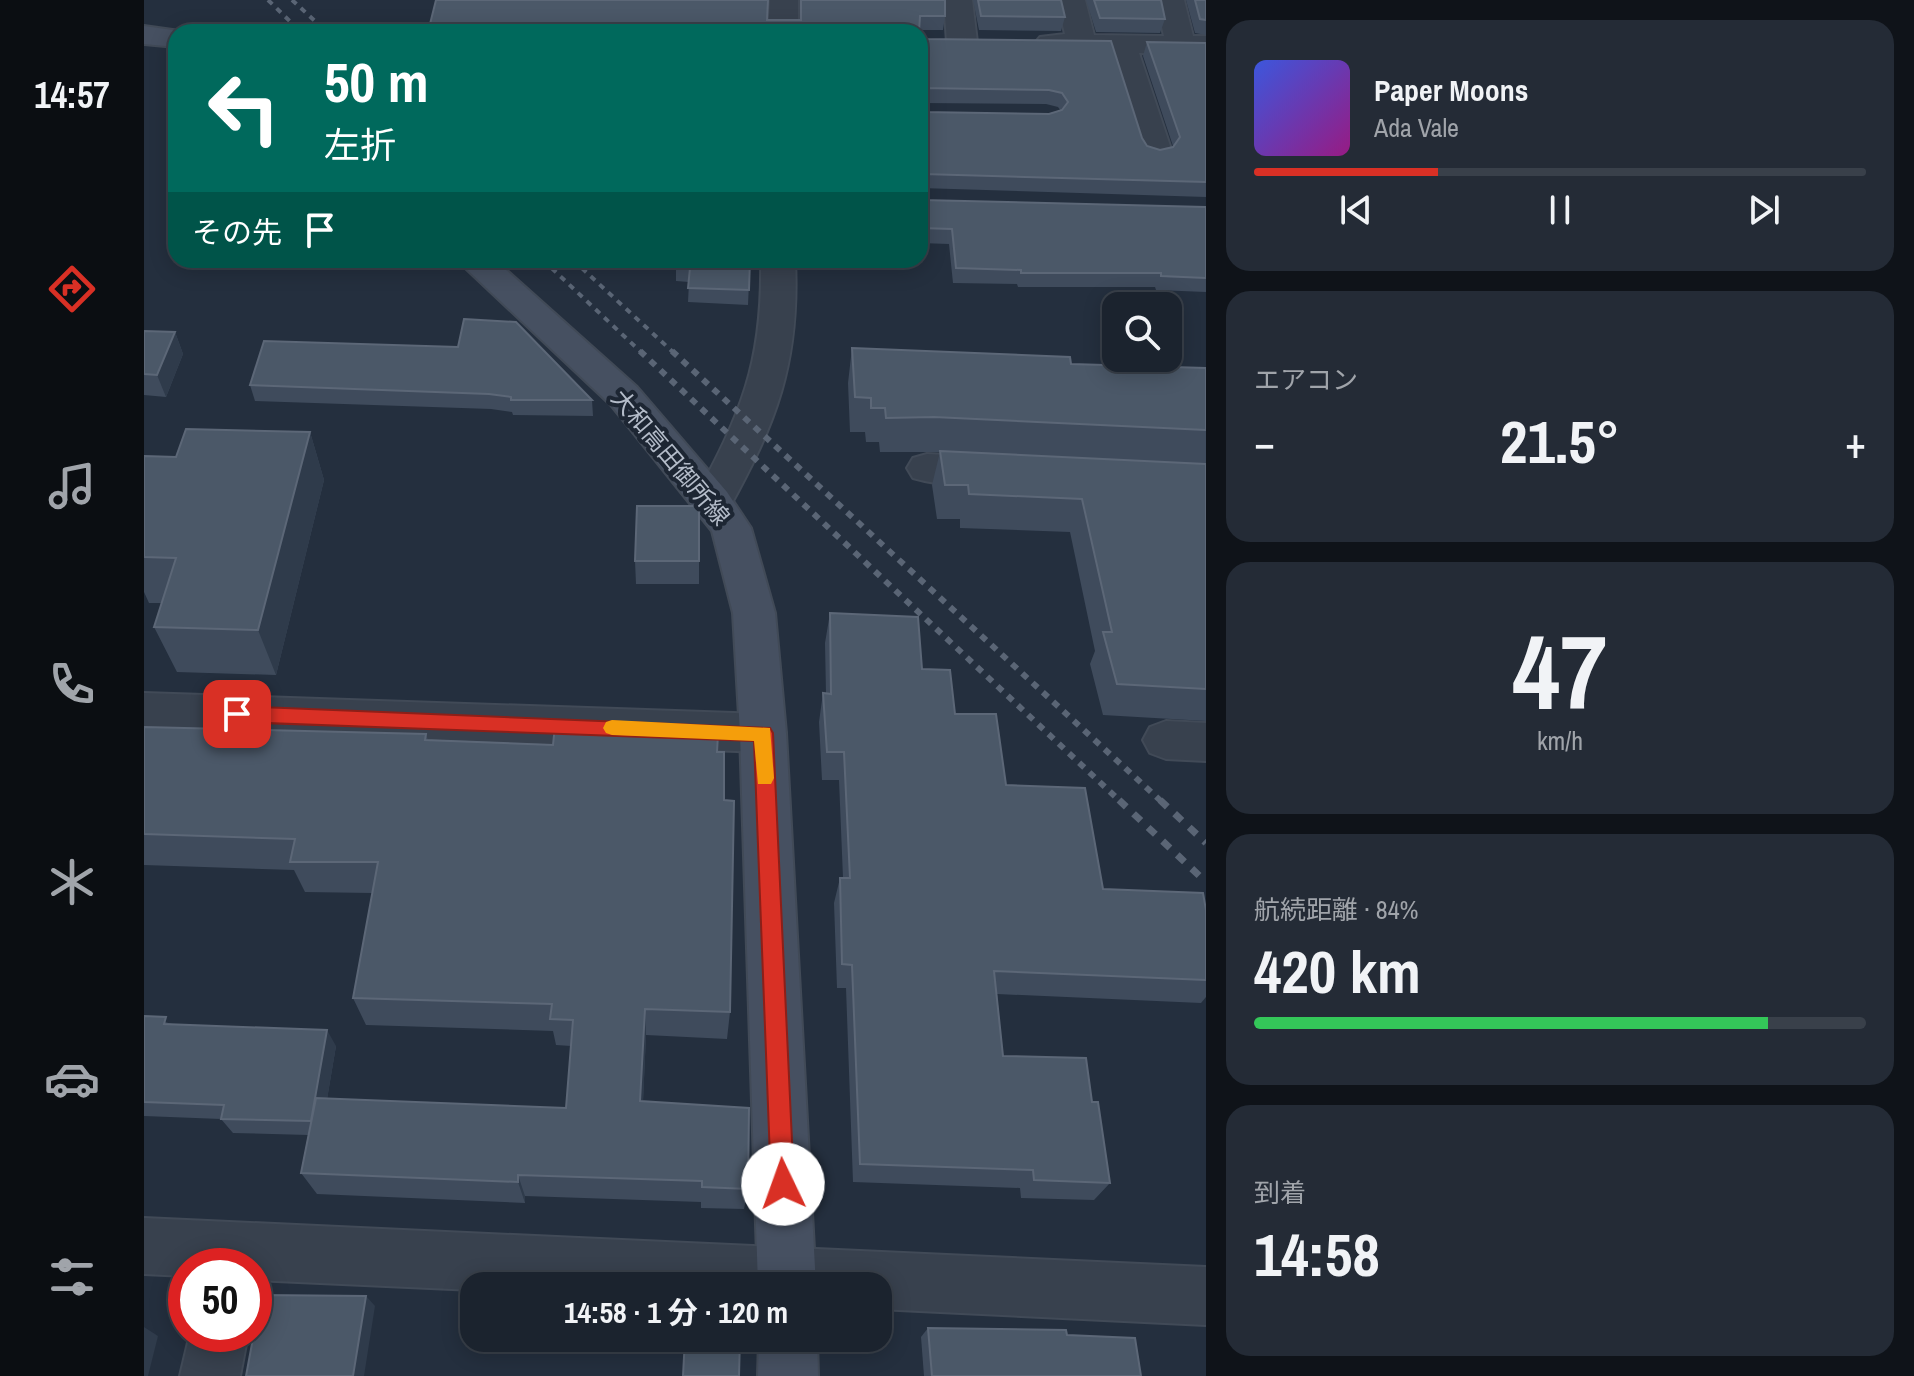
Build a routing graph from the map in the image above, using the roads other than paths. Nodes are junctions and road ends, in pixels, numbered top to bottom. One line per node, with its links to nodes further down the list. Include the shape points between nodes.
1 (784, 0): 5 (street)
2 (958, 0): 8 (street, via 948,42)
3 (1071, 0): 10 (street)
4 (1170, 0): 12 (street)
5 (783, 24)
6 (144, 35): 7 (main road)
7 (168, 37)
8 (992, 42)
9 (1022, 43): 10 (street)
10 (1082, 44): 11 (street)
11 (1121, 44): 12 (street); 13 (street)
12 (1194, 45)
13 (1156, 152)
14 (483, 268): 18 (main road, 大和高田御所線, via 624,396)
15 (779, 268): 18 (street, via 781,307 753,426)
16 (927, 468): 17 (street)
17 (1035, 473)
18 (713, 502): 20 (main road, 大和高田御所線, via 731,528 754,613)
19 (144, 711): 20 (street)
20 (763, 733): 25 (main road, 大和高田御所線)
21 (144, 1246): 22 (street)
22 (168, 1249)
23 (272, 1260): 24 (street)
24 (571, 1272)
25 (787, 1272)
26 (892, 1285): 27 (street)
27 (1206, 1296)
28 (215, 1352): 30 (street)
29 (788, 1352): 31 (main road)
30 (210, 1376)
31 (788, 1376)

